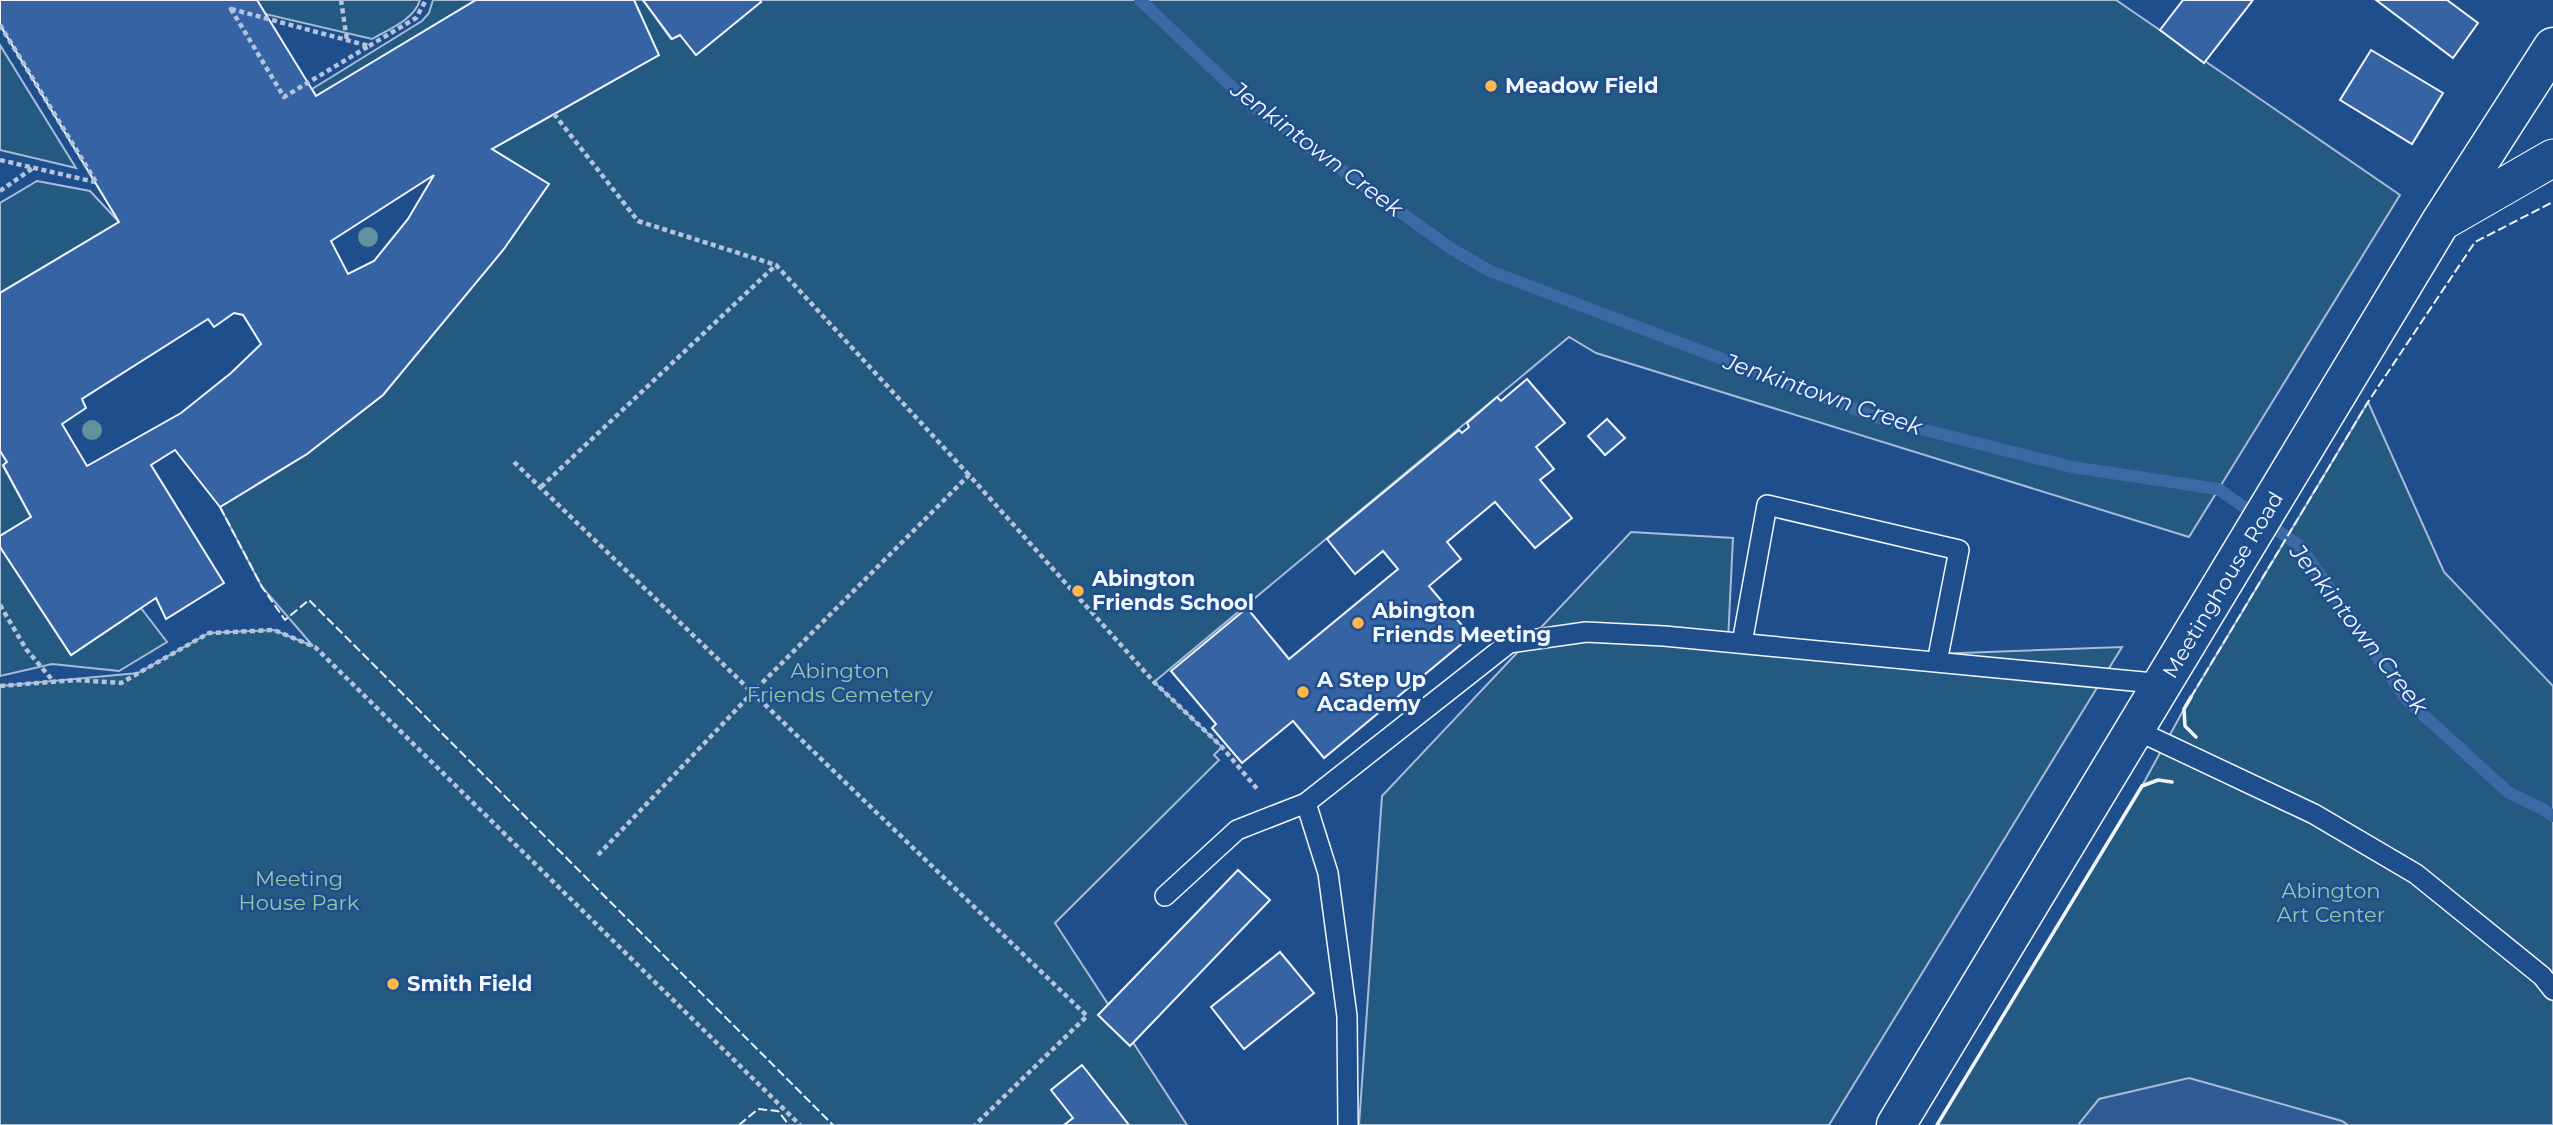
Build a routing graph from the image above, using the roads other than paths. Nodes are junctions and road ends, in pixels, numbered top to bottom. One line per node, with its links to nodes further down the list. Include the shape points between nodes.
1 (2553, 47): 3 (street, Meetinghouse Road)
2 (2553, 158): 3 (street)
3 (2440, 223): 6 (street, Meetinghouse Road)
4 (1742, 643): 5 (lane); 5 (lane, via 1767,505 1959,550); 8 (lane, via 1586,632 1510,643)
5 (1937, 662): 6 (lane)
6 (2164, 684): 7 (street, Meetinghouse Road)
7 (2136, 730): 10 (lane, via 2314,814 2416,874 2542,976); 12 (street, Meetinghouse Road)
8 (1306, 803): 9 (lane, via 1237,830); 11 (lane, via 1328,873 1347,1016)
9 (1165, 896)
10 (2553, 990)
11 (1348, 1125)
12 (1896, 1125)

